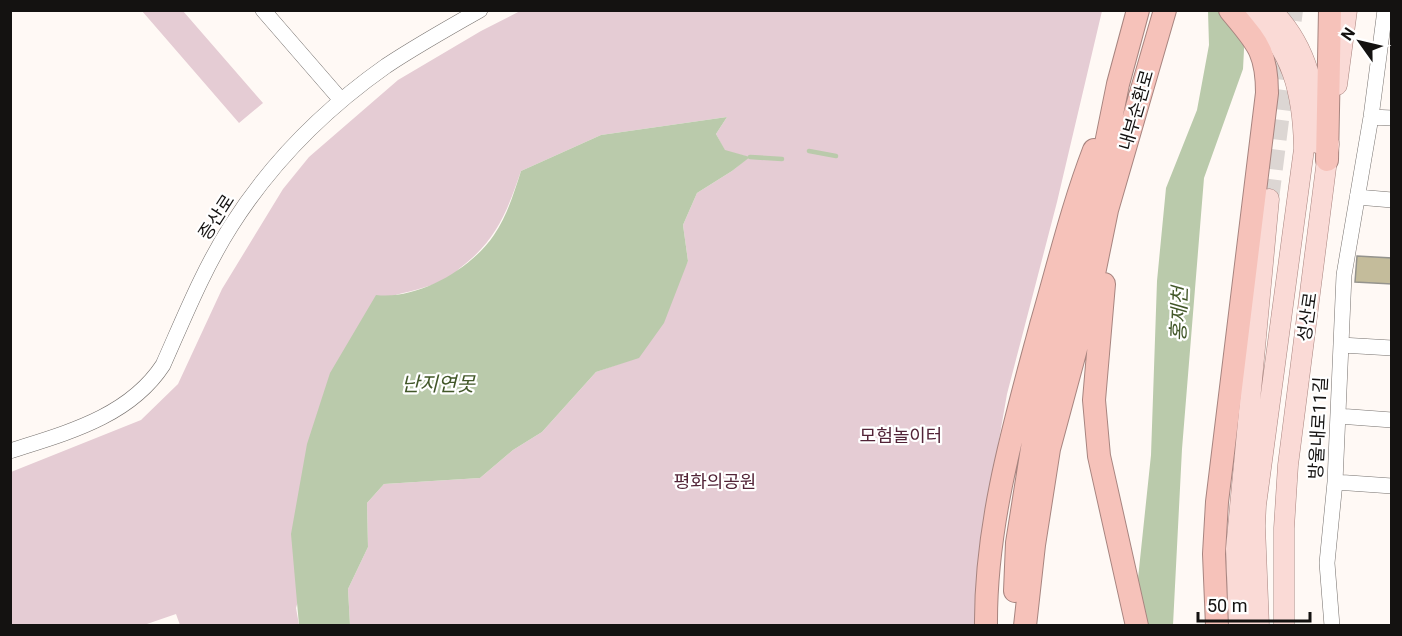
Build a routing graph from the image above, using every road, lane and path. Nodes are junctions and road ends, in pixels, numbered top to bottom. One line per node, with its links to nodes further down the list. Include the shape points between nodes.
1 (263, 10): 13 (street)
2 (480, 10): 13 (street, 증산로, via 386,66)
3 (1138, 10): 12 (highway, 내부순환로)
4 (1165, 10): 20 (highway, 내부순환로)
5 (1230, 10): 10 (highway, via 1252,38)
6 (1248, 10): 10 (main road)
7 (1330, 10): 16 (highway)
8 (1347, 10): 16 (main road, 성산로)
9 (1385, 10): 11 (street, 방울내로11길)
10 (1270, 28): 21 (main road, via 1305,62 1312,81 1317,120); 33 (highway, via 1267,93 1217,502); 35 (main road, via 1293,70 1302,110 1304,149 1256,505)
11 (1385, 59): 14 (street, 방울내로11길)
12 (1118, 84): 29 (highway, via 1079,188 1029,370 1000,490 986,591); 30 (highway, via 1096,193 1033,442 1017,543)
13 (341, 100): 26 (street, 증산로, via 267,176 232,225 153,381 117,410)
14 (1371, 117): 15 (street); 17 (street, 방울내로11길)
15 (1392, 118)
16 (1327, 160): 21 (main road, 성산로)
17 (1357, 197): 19 (street); 22 (street, 방울내로11길, via 1344,275)
18 (1269, 199): 34 (main road, via 1236,549)
19 (1392, 200)
20 (1107, 210): 31 (highway, via 1087,308 1049,449); 32 (highway, via 1094,400 1099,456)
21 (1314, 274): 36 (main road, 성산로, via 1288,465)
22 (1341, 345): 23 (street); 24 (street, 방울내로11길)
23 (1392, 348)
24 (1338, 416): 25 (street); 27 (street, 방울내로11길)
25 (1392, 420)
26 (10, 451)
27 (1335, 482): 28 (street); 37 (street, 방울내로11길, via 1327,563)
28 (1392, 486)
29 (986, 626)
30 (1016, 626)
31 (1024, 626)
32 (1137, 626)
33 (1217, 626)
34 (1239, 626)
35 (1259, 626)
36 (1284, 626)
37 (1332, 626)

